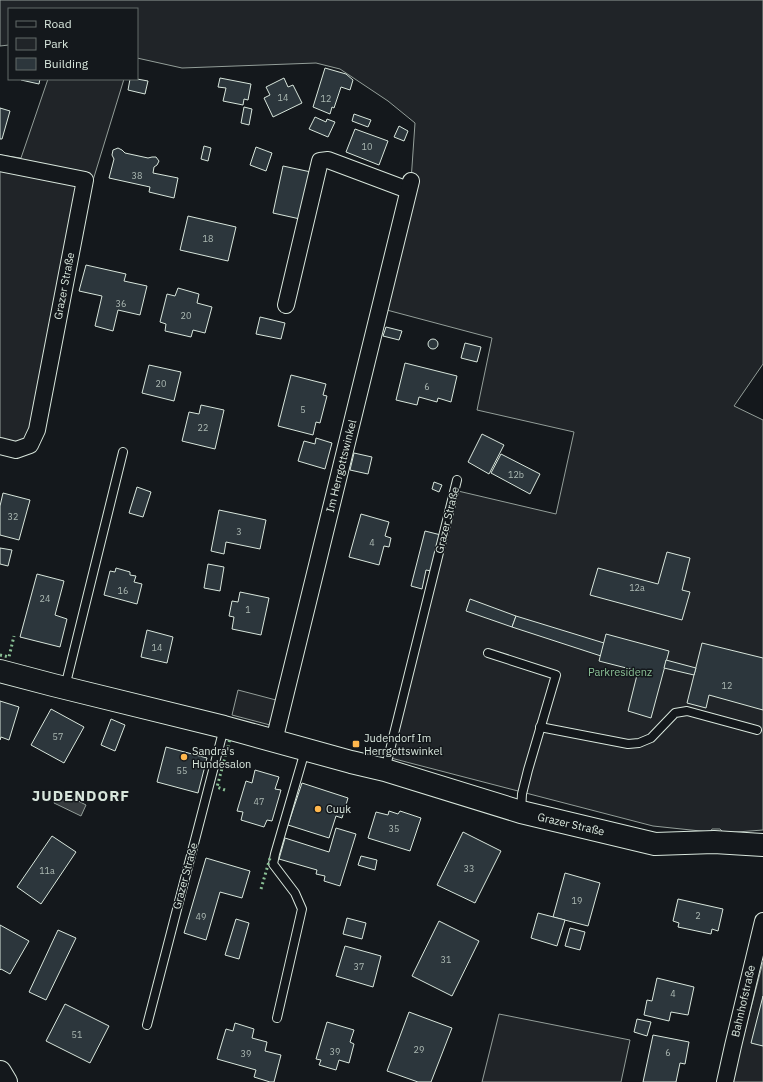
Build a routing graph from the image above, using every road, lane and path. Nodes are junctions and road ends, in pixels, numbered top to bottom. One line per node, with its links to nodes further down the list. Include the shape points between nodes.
1 (0, 163): 3 (street, Grazer Straße, via 84,180 37,430 30,445 16,450)
2 (286, 305): 12 (street, Im Herrgottswinkel, via 320,162 328,160 409,186)
3 (0, 446)
4 (123, 452): 8 (lane)
5 (457, 480): 14 (lane, Grazer Straße)
6 (488, 653): 10 (lane, via 556,675)
7 (0, 671): 8 (main road, Grazer Straße)
8 (65, 688): 9 (main road, Grazer Straße)
9 (224, 727): 12 (main road, Grazer Straße); 19 (lane, Grazer Straße)
10 (540, 727): 11 (lane, via 628,744 639,743 651,738 675,713 687,711); 15 (lane, via 522,794)
11 (757, 730)
12 (274, 741): 13 (main road, Grazer Straße)
13 (306, 750): 14 (main road, Grazer Straße); 18 (lane, via 274,854 273,864 295,893 302,909)
14 (385, 770): 15 (main road, Grazer Straße)
15 (521, 812): 16 (main road, Grazer Straße, via 655,844 714,842)
16 (763, 845)
17 (763, 921): 22 (street, Bahnhofstraße)
18 (277, 1018)
19 (147, 1025)
20 (0, 1072): 21 (main road)
21 (6, 1082)
22 (725, 1082)

